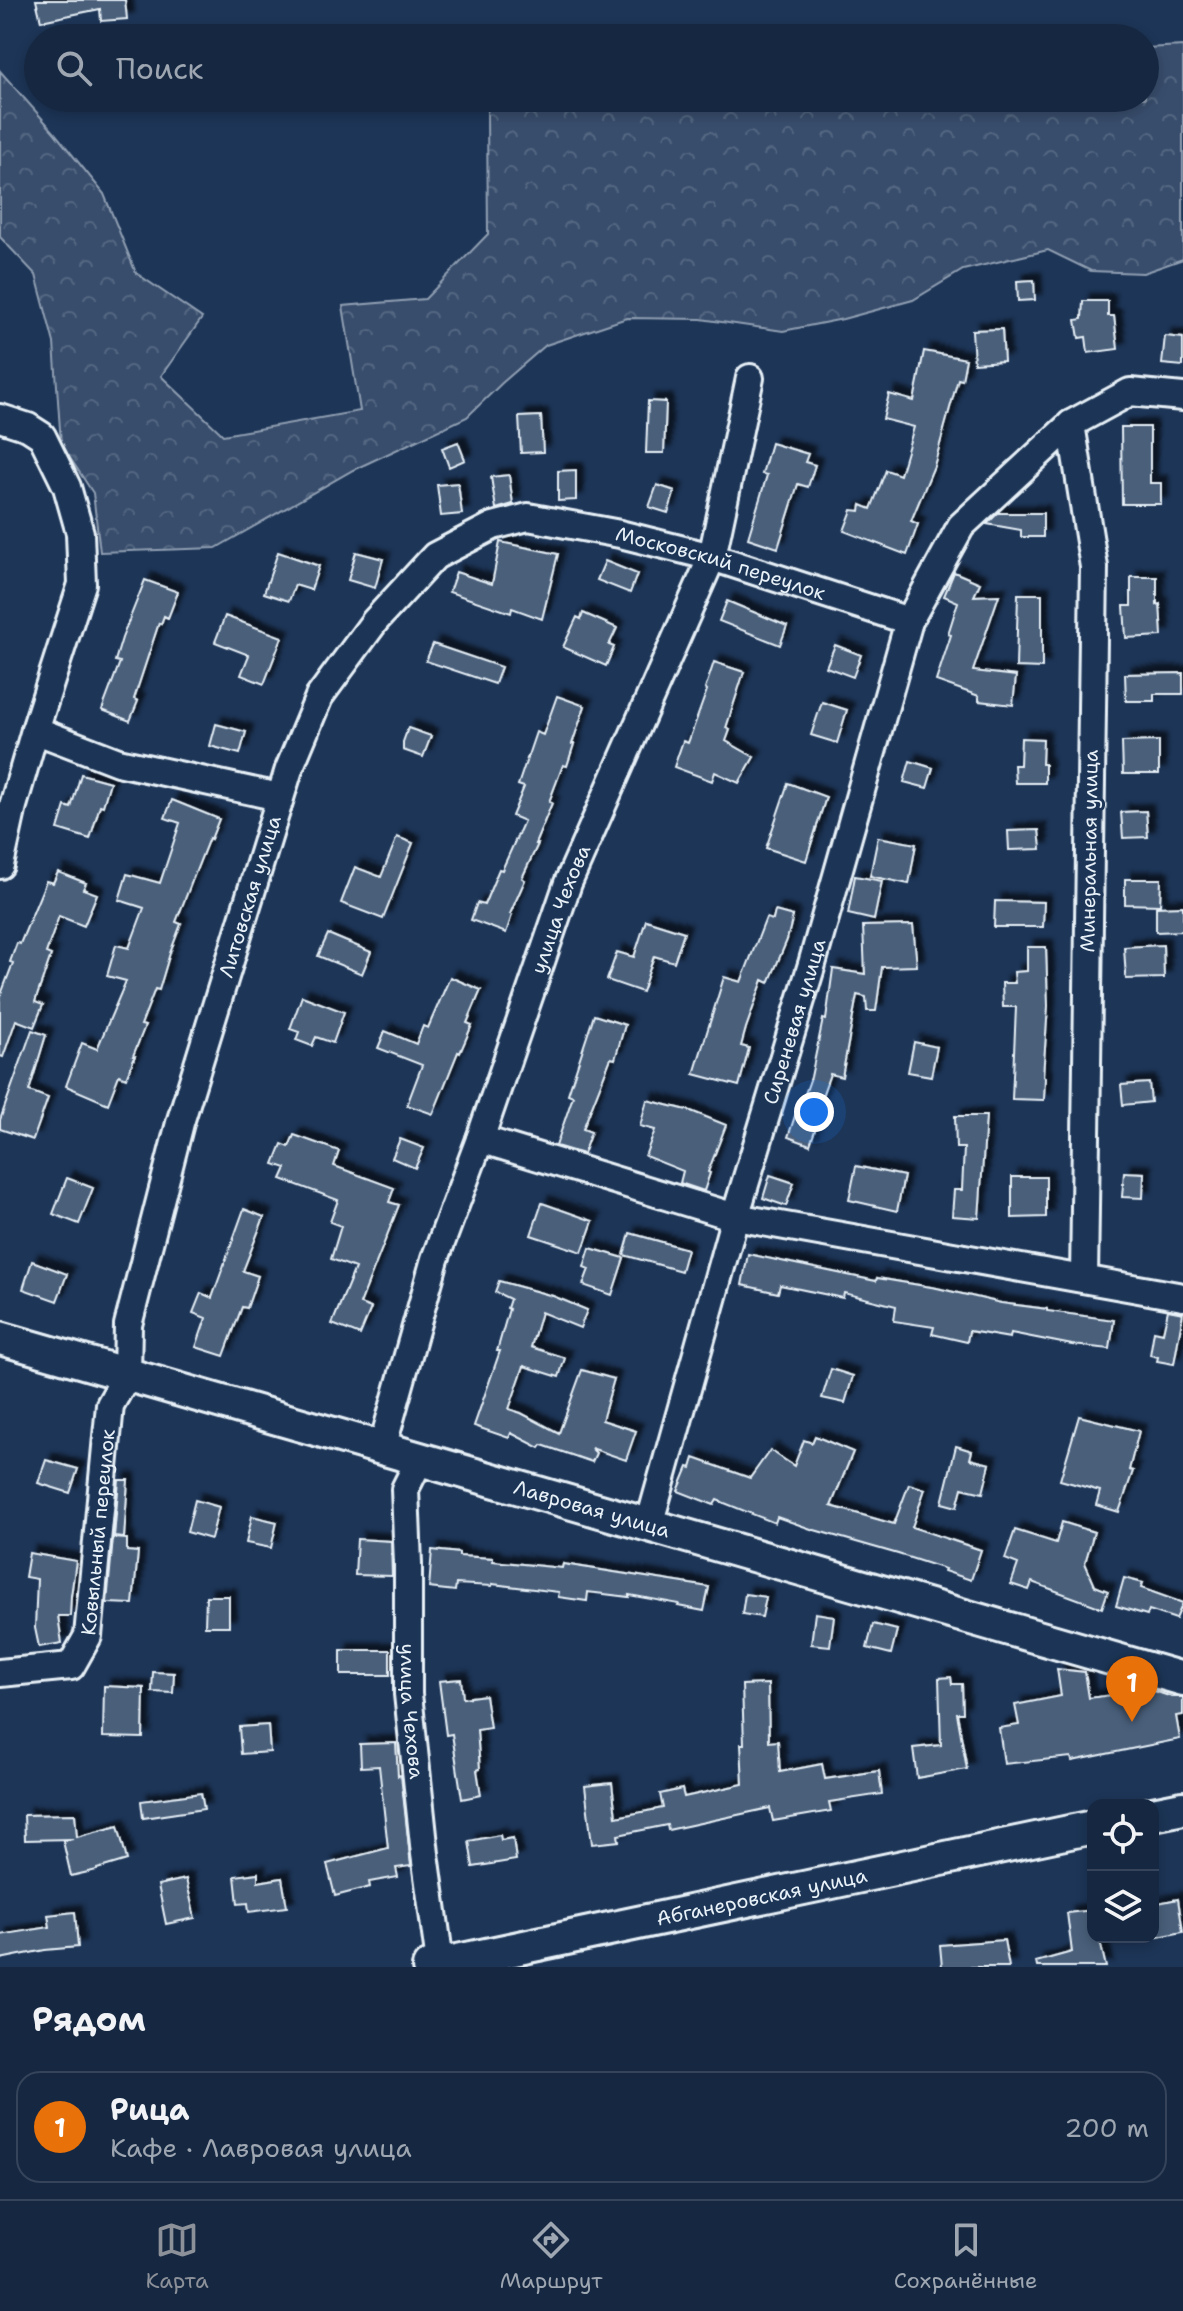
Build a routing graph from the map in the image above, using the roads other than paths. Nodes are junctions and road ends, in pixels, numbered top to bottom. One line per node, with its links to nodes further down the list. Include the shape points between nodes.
1 (750, 378): 6 (street, улица Чехова)
2 (1183, 397): 4 (street, Сиреневая улица, via 1130,392)
3 (0, 418): 8 (street, via 42,436 67,487 80,533 82,584)
4 (1071, 424): 7 (street, Сиреневая улица, via 961,526); 13 (street, Минеральная улица, via 1094,567)
5 (528, 517): 6 (street, Московский переулок); 9 (street, Литовская улица, via 493,526 435,556 375,621 319,697)
6 (711, 557): 7 (street, Московский переулок); 11 (street, улица Чехова, via 568,883)
7 (909, 621): 12 (street, Сиреневая улица)
8 (35, 730): 9 (street, via 118,762); 10 (street)
9 (279, 797): 16 (street, Литовская улица, via 180,1123 128,1325)
10 (0, 865)
11 (480, 1139): 12 (street); 17 (street, улица Чехова, via 435,1259)
12 (735, 1217): 13 (street); 19 (street, Сиреневая улица)
13 (1084, 1279): 14 (street)
14 (1183, 1297)
15 (0, 1338): 16 (street, Лавровая улица)
16 (127, 1375): 17 (street, Лавровая улица); 20 (street, Ковыльный переулок, via 110,1405 88,1636 71,1666)
17 (382, 1448): 18 (street, Лавровая улица)
18 (420, 1459): 19 (street, Лавровая улица); 25 (street, улица Чехова, via 405,1489 408,1694)
19 (649, 1525): 21 (street, Лавровая улица)
20 (0, 1673)
21 (1183, 1679)
22 (1183, 1808): 23 (street)
23 (1159, 1813)
24 (1087, 1828): 25 (street, Абганеровская улица)
25 (434, 1965)

